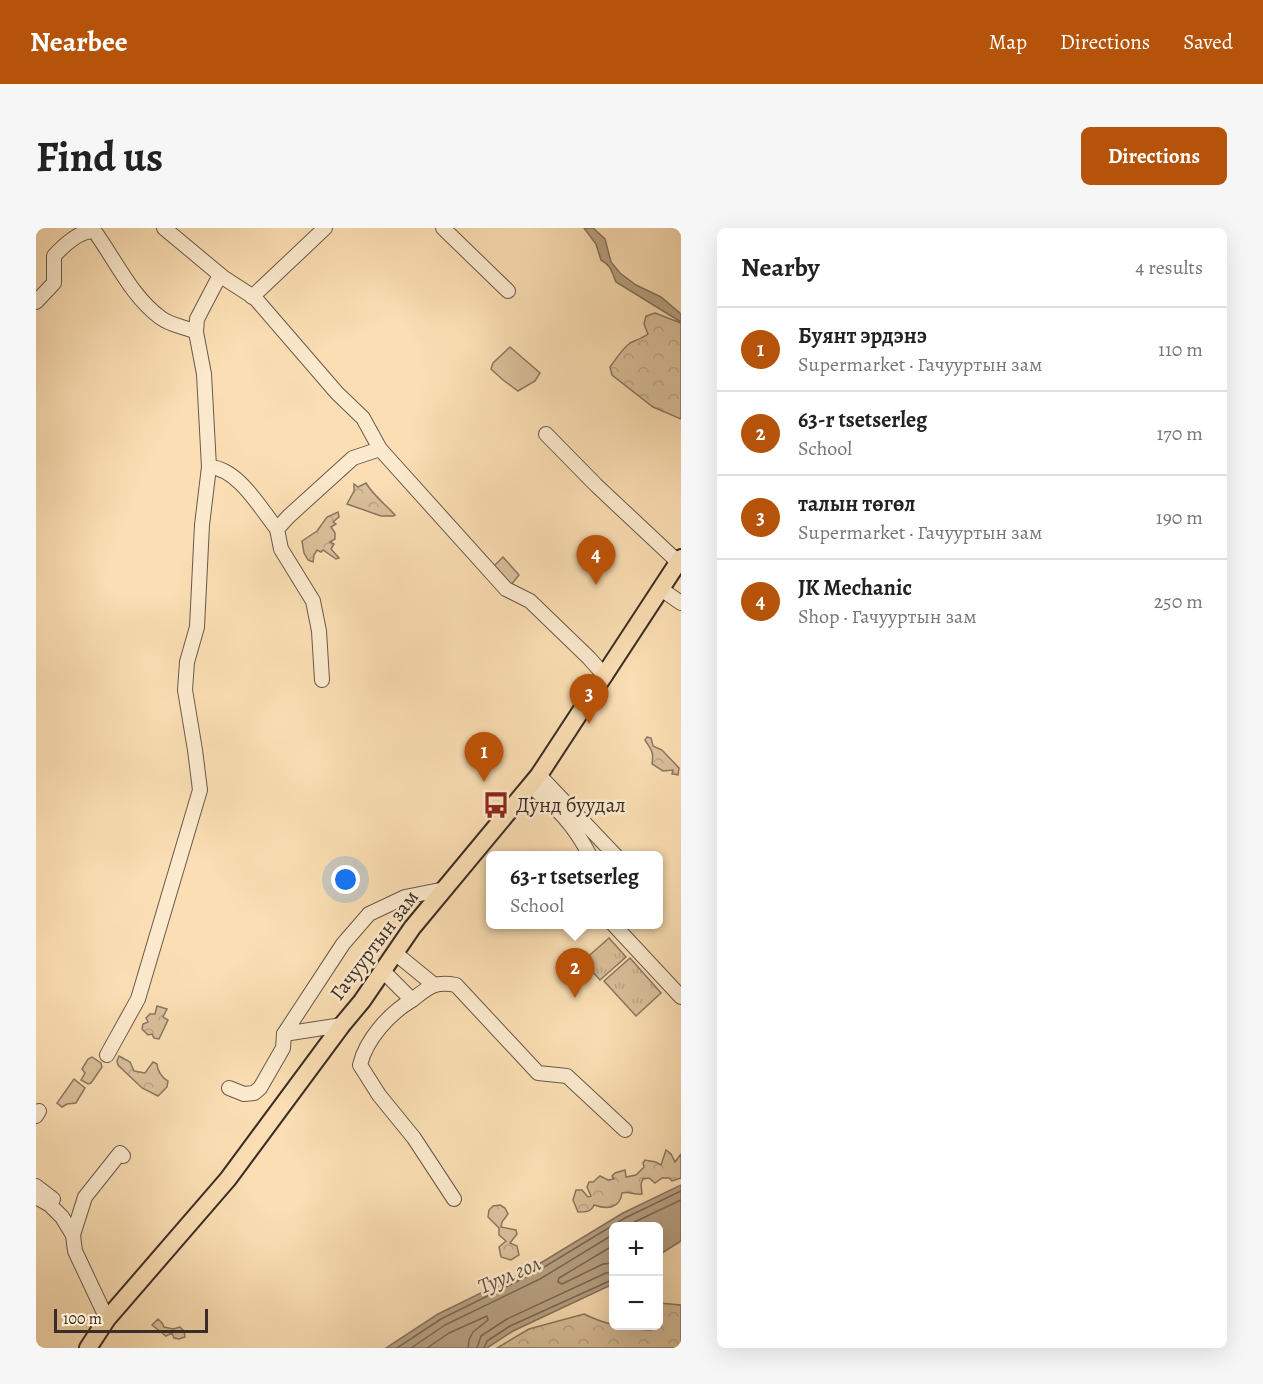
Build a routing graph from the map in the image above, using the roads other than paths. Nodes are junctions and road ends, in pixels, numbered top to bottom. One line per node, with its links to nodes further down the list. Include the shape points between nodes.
1 (164, 228): 4 (street)
2 (326, 228): 6 (street)
3 (443, 228): 5 (street)
4 (220, 275): 6 (street); 8 (street, via 197,319)
5 (508, 291)
6 (252, 297): 10 (street, via 363,417)
7 (36, 302): 8 (street, via 54,283 54,256 85,231 92,230 147,306 163,320)
8 (196, 332): 11 (street, via 204,374)
9 (546, 434): 13 (street)
10 (380, 449): 12 (street, via 353,458); 16 (street, via 506,589 530,600)
11 (209, 467): 12 (street, via 220,467 233,475); 30 (street, via 197,627 185,677 200,790 138,999)
12 (277, 529): 17 (street, via 281,549 313,601)
13 (680, 560): 14 (main road, Гачууртын зам)
14 (661, 589): 15 (street); 16 (main road, Гачууртын зам)
15 (681, 603)
16 (605, 676): 18 (main road, Гачууртын зам)
17 (322, 680)
18 (535, 780): 19 (street); 20 (street); 21 (main road, Гачууртын зам)
19 (588, 851)
20 (612, 851)
21 (445, 889): 23 (main road, Гачууртын зам); 29 (street, via 405,897 369,914 343,944)
22 (618, 929): 26 (street)
23 (395, 953): 24 (main road, Гачууртын зам); 25 (street)
24 (383, 971): 27 (street); 28 (main road, Гачууртын зам)
25 (433, 984): 27 (street); 32 (street, via 456,985 538,1073 567,1076)
26 (681, 997)
27 (412, 1000): 36 (street, via 398,1008 377,1033 360,1065)
28 (342, 1025): 29 (street); 38 (main road, Гачууртын зам, via 228,1179)
29 (284, 1034): 31 (street, via 283,1048 260,1088 244,1094)
30 (107, 1055)
31 (229, 1088)
32 (625, 1130)
33 (123, 1156): 37 (street, via 120,1154 85,1197)
34 (36, 1186): 37 (street)
35 (36, 1197): 37 (street)
36 (454, 1199)
37 (74, 1228): 38 (street, via 75,1251)
38 (107, 1319): 39 (main road, Гачууртын зам)
39 (88, 1348)

